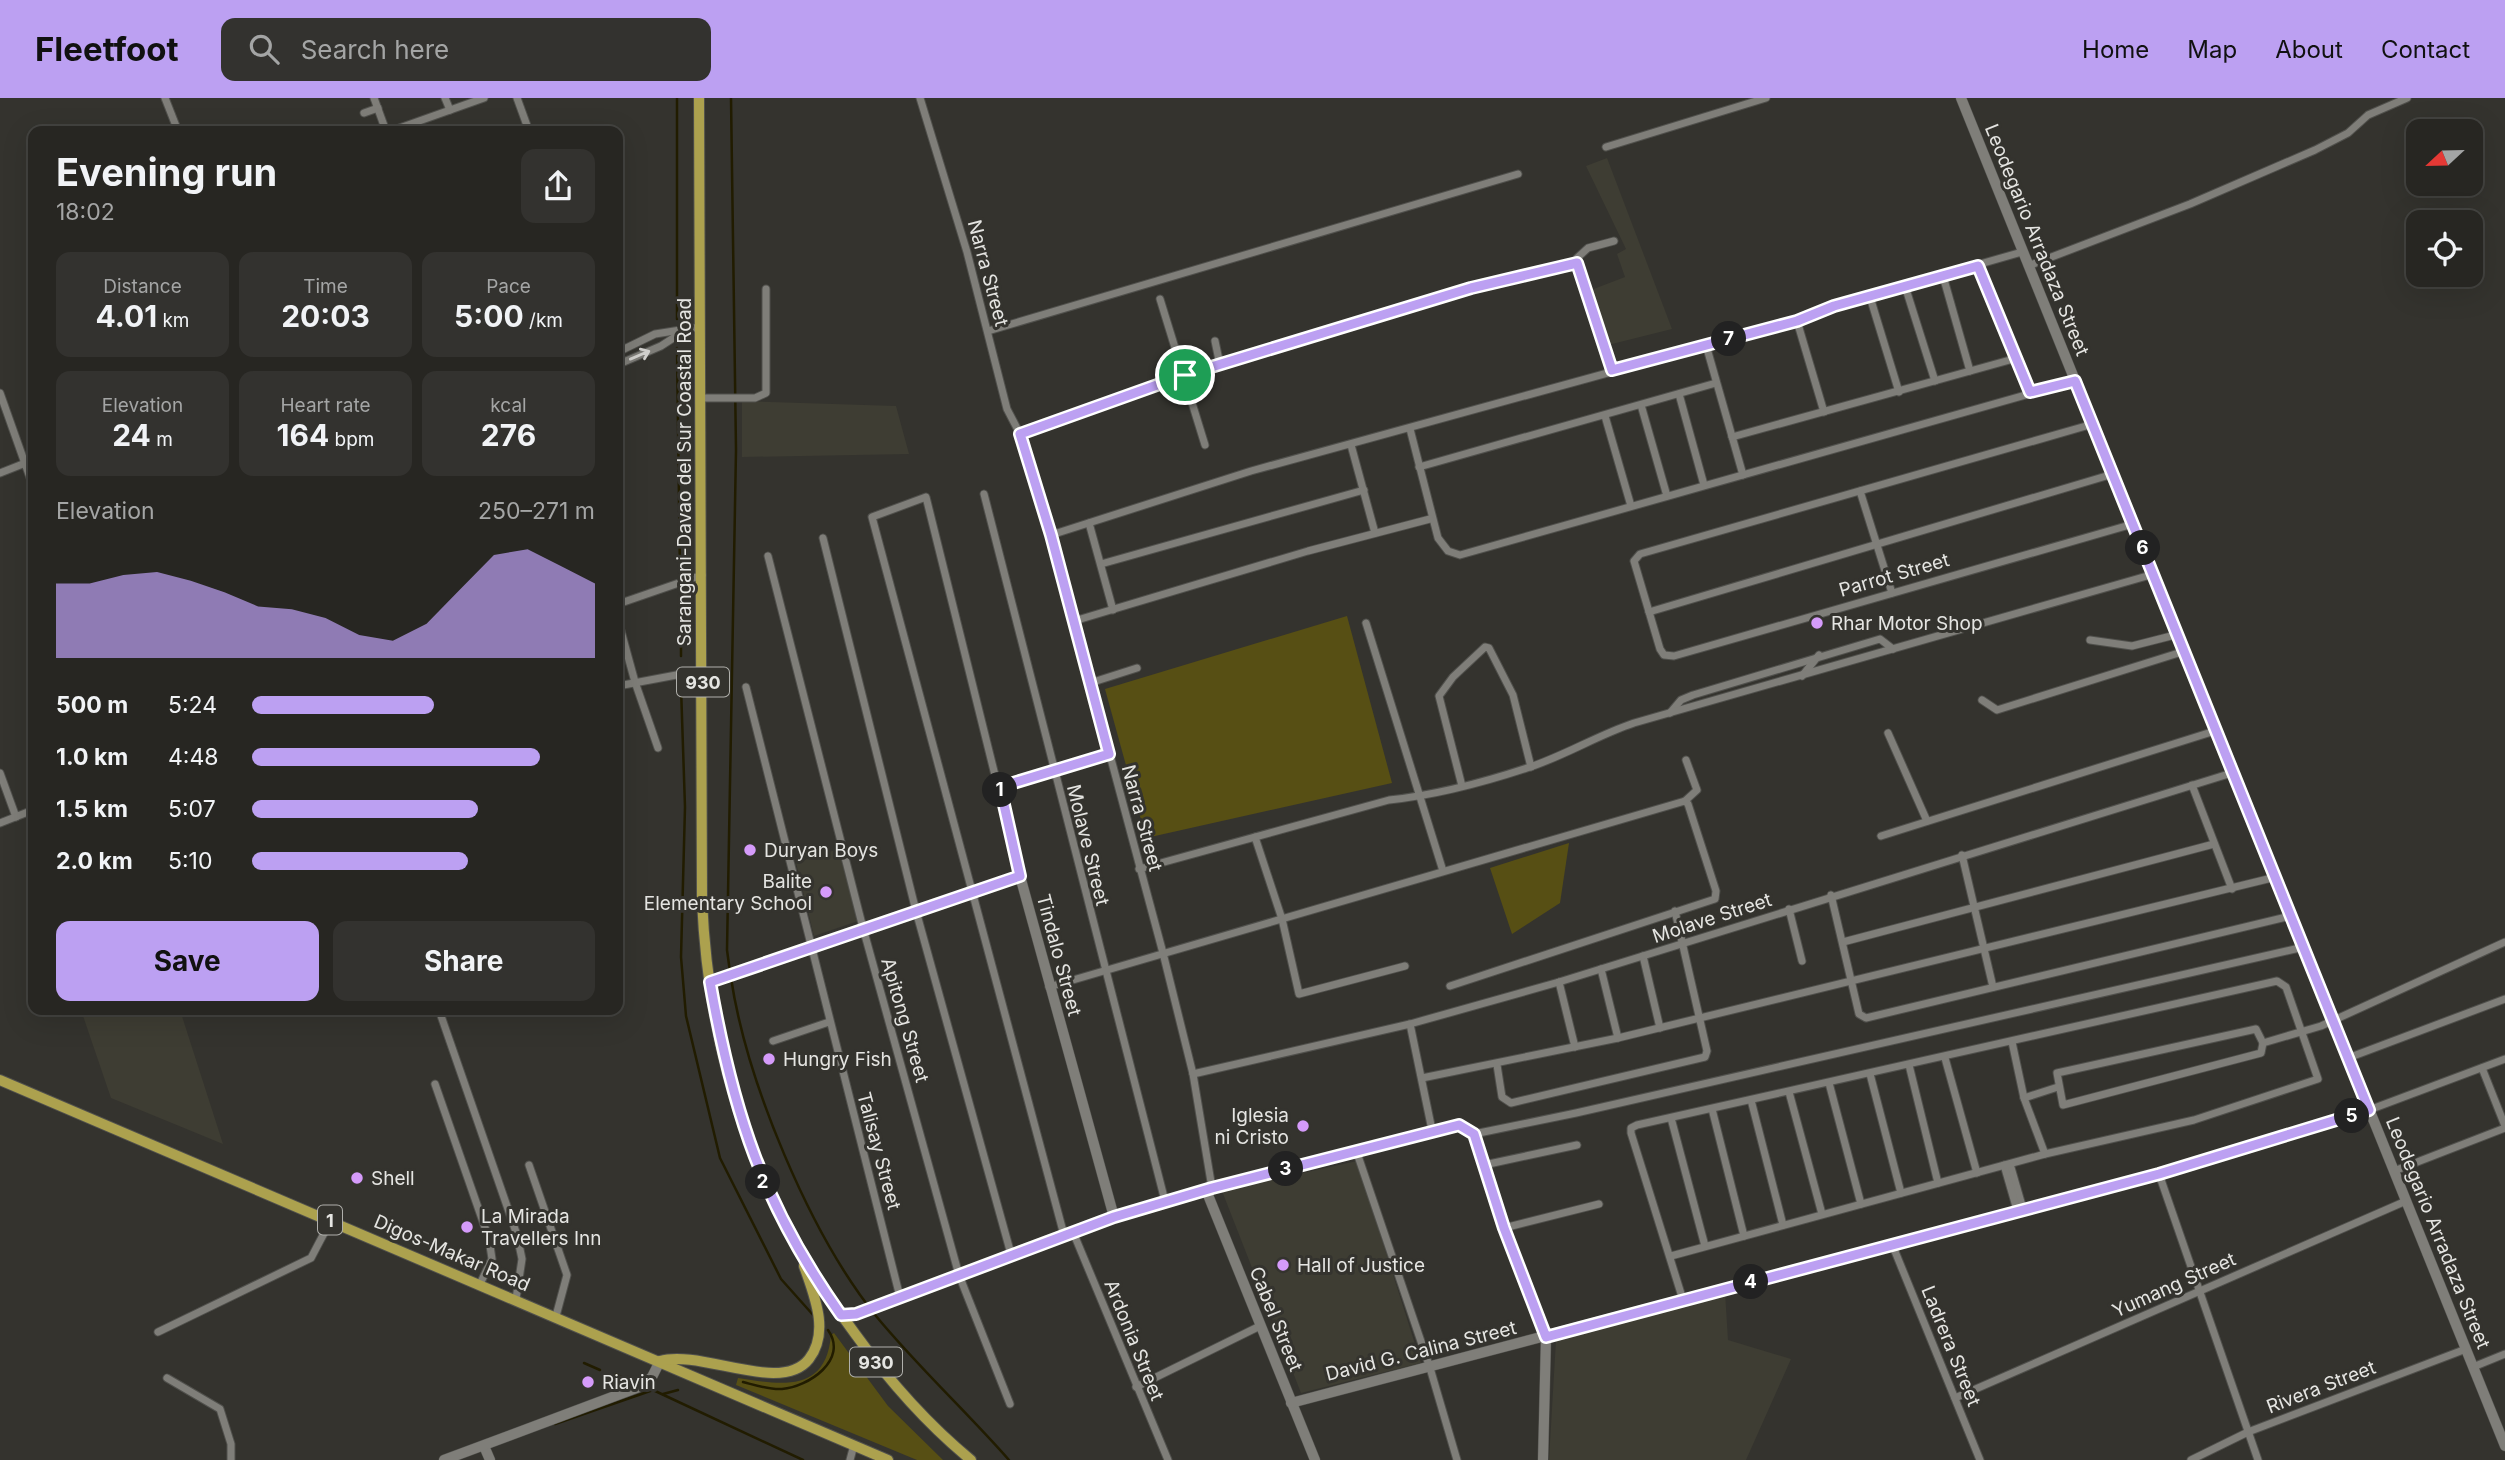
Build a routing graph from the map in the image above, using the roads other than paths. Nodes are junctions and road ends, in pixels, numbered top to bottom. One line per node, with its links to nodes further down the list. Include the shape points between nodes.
1 (165, 98): 14 (street)
2 (374, 98): 11 (street)
3 (445, 98): 12 (street)
4 (484, 98): 12 (street)
5 (517, 98): 17 (street)
6 (699, 98): 31 (main road, Sarangani-Davao del Sur Coastal Road / 930)
7 (920, 98): 33 (street, Narra Street)
8 (1766, 98): 18 (street)
9 (1961, 98): 21 (street, Leodegario Arradaza Street)
10 (2407, 98): 24 (street, via 2368,116 2348,133 2315,150)
11 (378, 108): 13 (street); 15 (street)
12 (450, 110): 16 (street)
13 (364, 113)
14 (176, 126)
15 (386, 126)
16 (403, 126)
17 (527, 126)
18 (1606, 147)
19 (1517, 174): 33 (street)
20 (1614, 241): 22 (street, via 1580,253)
21 (2022, 252): 23 (street); 24 (street, Leodegario Arradaza Street)
22 (1577, 263): 39 (street, via 1471,288); 40 (street)
23 (1978, 266): 25 (street); 37 (street)
24 (2028, 266): 44 (street, Leodegario Arradaza Street)
25 (1943, 276): 26 (street); 41 (street)
26 (1905, 286): 28 (street); 43 (street)
27 (766, 289): 50 (street, via 768,390 759,397)
28 (1870, 297): 30 (street); 46 (street)
29 (1160, 299): 42 (street)
30 (1797, 321): 35 (street); 52 (street)
31 (701, 327): 32 (street); 50 (main road, Sarangani-Davao del Sur Coastal Road / 930)
32 (684, 331): 36 (street, via 655,334); 38 (street, one-way to 32)
33 (988, 331): 56 (street, Narra Street, via 1007,409)
34 (1215, 341): 39 (street)
35 (1706, 345): 40 (street); 45 (street)
36 (623, 350)
37 (2017, 358): 41 (street); 47 (street)
38 (623, 361)
39 (1220, 365): 42 (street)
40 (1612, 370): 55 (street)
41 (1970, 371): 43 (street)
42 (1185, 375): 56 (street); 58 (street)
43 (1935, 381): 46 (street)
44 (2075, 381): 47 (street); 54 (street, Leodegario Arradaza Street)
45 (1716, 383): 49 (street); 57 (street)
46 (1899, 392): 52 (street)
47 (2030, 392): 65 (street)
48 (0, 393): 60 (street)
49 (1679, 394): 51 (street); 66 (street)
50 (701, 398): 82 (main road, Sarangani-Davao del Sur Coastal Road / 930)
51 (1641, 405): 53 (street); 70 (street)
52 (1824, 412): 57 (street)
53 (1605, 416): 62 (street); 71 (street)
54 (2093, 424): 64 (street, Leodegario Arradaza Street); 68 (street)
55 (1410, 429): 59 (street); 62 (street)
56 (1020, 434): 76 (street, Narra Street)
57 (1732, 437): 65 (street)
58 (1205, 445)
59 (1351, 445): 67 (street); 73 (street, via 1251,471)
60 (28, 460)
61 (28, 462): 63 (street)
62 (1419, 467): 72 (street)
63 (0, 473)
64 (2113, 474): 74 (street, Leodegario Arradaza Street); 78 (street)
65 (1743, 475): 66 (street)
66 (1704, 485): 70 (street)
67 (1364, 490): 75 (street); 80 (street)
68 (1860, 491): 78 (street); 86 (street, via 1635,557)
69 (984, 494): 114 (street, Molave Street)
70 (1667, 496): 71 (street)
71 (1631, 506): 72 (street, via 1460,555 1442,546)
72 (1430, 519): 75 (street)
73 (1089, 523): 76 (street); 80 (street)
74 (2133, 524): 81 (street, Leodegario Arradaza Street); 83 (street, Parrot Street)
75 (1375, 533): 85 (street)
76 (1051, 535): 87 (street, Narra Street)
77 (823, 538): 139 (street)
78 (1877, 543): 83 (street); 86 (street)
79 (768, 556): 143 (street, Apitong Street)
80 (1101, 564): 85 (street)
81 (2154, 574): 89 (street, Leodegario Arradaza Street); 93 (street)
82 (702, 575): 84 (street); 98 (main road, Sarangani-Davao del Sur Coastal Road / 930)
83 (1892, 593): 86 (street, Parrot Street, via 1674,656 1664,655)
84 (623, 602)
85 (1113, 610): 87 (street)
86 (1649, 611)
87 (1074, 621): 101 (street, Narra Street)
88 (1366, 623): 120 (street)
89 (2179, 634): 91 (street, via 2132,646); 94 (street, Leodegario Arradaza Street)
90 (623, 638): 100 (street)
91 (2090, 640)
92 (1860, 643): 93 (street, via 1880,639); 95 (street); 96 (street)
93 (1894, 649): 96 (street)
94 (2185, 651): 104 (street, via 1997,710); 108 (street, Leodegario Arradaza Street)
95 (1819, 655): 99 (street); 105 (street)
96 (1856, 661): 99 (street)
97 (1137, 668): 101 (street)
98 (703, 670): 100 (street); 157 (main road, Sarangani-Davao del Sur Coastal Road / 930, via 702,900)
99 (1801, 677): 106 (street)
100 (635, 682): 102 (street); 110 (street)
101 (1090, 683): 111 (street, Narra Street)
102 (623, 685)
103 (746, 687): 147 (street, Talisay Street)
104 (1982, 700)
105 (1680, 703): 106 (street); 107 (street)
106 (1690, 708): 107 (street)
107 (1670, 714): 113 (street, via 1600,734)
108 (2218, 730): 115 (street, Leodegario Arradaza Street); 124 (street)
109 (1888, 733): 124 (street)
110 (658, 748)
111 (1109, 754): 114 (street); 130 (street, Narra Street)
112 (1686, 760): 121 (street, via 1697,790)
113 (1531, 767): 118 (street); 118 (street, via 1513,695 1485,647 1447,682 1439,696)
114 (1053, 771): 119 (street); 155 (street, Molave Street)
115 (2235, 772): 117 (street, Molave Street); 133 (street, Leodegario Arradaza Street)
116 (0, 773): 123 (street)
117 (2192, 785): 128 (street); 129 (street, Molave Street)
118 (1462, 786): 120 (street)
119 (1000, 787): 132 (street, Tindalo Street); 135 (street, Tindalo Street, via 926,497 872,516)
120 (1421, 797): 127 (street, via 1389,800); 131 (street)
121 (1685, 801): 131 (street); 140 (street, via 1717,895)
122 (28, 812): 123 (street)
123 (16, 817): 125 (street)
124 (1927, 821): 126 (street)
125 (0, 822)
126 (1881, 836)
127 (1255, 837): 130 (street); 142 (street)
128 (2214, 844): 134 (street); 137 (street)
129 (1962, 855): 136 (street, Molave Street); 137 (street)
130 (1139, 869): 150 (street, Narra Street)
131 (1443, 871): 142 (street)
132 (1020, 876): 135 (street); 160 (street, Tindalo Street)
133 (2276, 877): 134 (street); 141 (street, Leodegario Arradaza Street)
134 (2232, 889): 149 (street)
135 (972, 892): 139 (street); 220 (street)
136 (1831, 895): 138 (street, Molave Street); 144 (street)
137 (1974, 905): 144 (street); 149 (street)
138 (1788, 909): 146 (street, Molave Street); 152 (street)
139 (916, 911): 143 (street); 225 (street)
140 (1675, 911): 146 (street); 159 (street)
141 (2291, 916): 148 (street, Leodegario Arradaza Street); 161 (street)
142 (1282, 919): 150 (street); 153 (street, via 1299,994)
143 (863, 929): 147 (street); 227 (street, Apitong Street)
144 (1843, 942): 156 (street)
145 (2505, 942): 165 (street)
146 (1684, 943): 151 (street, Molave Street); 164 (street)
147 (810, 946): 157 (street); 166 (street, Talisay Street)
148 (2304, 947): 165 (street, Leodegario Arradaza Street); 196 (street)
149 (1985, 948): 156 (street); 161 (street)
150 (1163, 953): 155 (street); 181 (street, Narra Street)
151 (1643, 957): 154 (street, Molave Street); 168 (street)
152 (1802, 961)
153 (1405, 966)
154 (1601, 969): 158 (street, Molave Street); 170 (street)
155 (1104, 970): 160 (street); 210 (street, Molave Street)
156 (1852, 981): 161 (street, via 1859,1014 1866,1018); 164 (street)
157 (710, 982): 224 (main road, Sarangani-Davao del Sur Coastal Road / 930, via 721,1045 747,1140)
158 (1559, 982): 167 (street, Molave Street); 174 (street)
159 (1450, 986)
160 (1049, 987): 215 (street, Tindalo Street)
161 (1993, 987)
162 (2505, 999): 176 (street)
163 (441, 1015): 231 (street, via 520,1248)
164 (1700, 1018): 168 (street); 178 (street, via 1707,1051 1702,1059 1552,1096 1505,1101)
165 (2332, 1020): 169 (street); 176 (street, Leodegario Arradaza Street)
166 (829, 1022): 171 (street); 230 (street, Talisay Street)
167 (1410, 1024): 181 (street, Molave Street); 183 (street)
168 (1660, 1028): 170 (street)
169 (2303, 1033): 172 (street, via 2286,987 2277,981); 173 (street); 199 (street, via 2318,1079 2194,1120)
170 (1618, 1038): 174 (street)
171 (773, 1041)
172 (2012, 1042): 175 (street); 189 (street)
173 (2263, 1043): 187 (street, via 2256,1030 2216,1037 2057,1073); 187 (street, via 2258,1054 2063,1105)
174 (1574, 1047): 178 (street)
175 (1945, 1058): 179 (street); 204 (street)
176 (2348, 1058): 192 (street, Leodegario Arradaza Street)
177 (2505, 1060): 180 (street)
178 (1497, 1065): 183 (street)
179 (1909, 1065): 182 (street); 206 (street)
180 (2482, 1068): 192 (street); 194 (street)
181 (1193, 1074): 207 (street, Narra Street)
182 (1870, 1074): 185 (street); 208 (street)
183 (1422, 1078): 195 (street)
184 (0, 1080): 216 (main road, Digos-Makar Road / 1)
185 (1829, 1083): 188 (street); 212 (street)
186 (435, 1084): 228 (street, via 489,1239 492,1259)
187 (2058, 1087): 189 (street)
188 (1789, 1092): 190 (street); 214 (street)
189 (2024, 1098): 199 (street)
190 (1751, 1100): 191 (street); 217 (street)
191 (1712, 1109): 193 (street); 221 (street)
192 (2369, 1110): 203 (street, Leodegario Arradaza Street); 205 (street, David G. Calina Street)
193 (1671, 1118): 223 (street); 226 (street, via 1631,1128)
194 (2505, 1127): 203 (street)
195 (1432, 1130): 196 (street, via 1459,1125); 198 (street)
196 (1474, 1134): 202 (street)
197 (1577, 1145): 202 (street)
198 (1357, 1153): 207 (street); 242 (street)
199 (2045, 1154): 200 (street)
200 (2007, 1164): 204 (street); 213 (street)
201 (529, 1165): 234 (street, via 567,1275)
202 (1484, 1165): 218 (street)
203 (2394, 1171): 209 (street, Leodegario Arradaza Street)
204 (1977, 1172): 206 (street)
205 (2159, 1174): 213 (street, David G. Calina Street); 229 (street)
206 (1938, 1183): 208 (street)
207 (1209, 1189): 210 (street); 235 (street, Cabel Street)
208 (1901, 1193): 212 (street)
209 (2406, 1201): 229 (street, Yumang Street); 238 (street, Leodegario Arradaza Street)
210 (1165, 1202): 215 (street)
211 (1599, 1204): 218 (street)
212 (1861, 1204): 214 (street)
213 (2020, 1210): 222 (street, David G. Calina Street)
214 (1822, 1214): 217 (street)
215 (1114, 1217): 219 (street)
216 (331, 1220): 228 (main road, Digos-Makar Road / 1); 236 (street, via 311,1258)
217 (1783, 1225): 221 (street)
218 (1504, 1228): 237 (street)
219 (1073, 1232): 220 (street); 244 (street, Ardonia Street)
220 (1064, 1235): 225 (street)
221 (1744, 1236): 223 (street)
222 (1892, 1244): 232 (street, David G. Calina Street); 245 (street, Ladrera Street)
223 (1705, 1246): 226 (street)
224 (799, 1250): 233 (main road, Sarangani-Davao del Sur Coastal Road / 930); 240 (main road, Sarangani-Davao del Sur Coastal Road / 930, via 819,1320 817,1346 800,1368 779,1374 688,1358)
225 (1011, 1254): 227 (street)
226 (1671, 1256): 232 (street)
227 (959, 1275): 230 (street); 247 (street, Apitong Street)
228 (480, 1284): 231 (main road, Digos-Makar Road / 1)
229 (2199, 1291): 245 (street, Yumang Street); 248 (street)
230 (900, 1297): 233 (street)
231 (516, 1299): 234 (main road, Digos-Makar Road / 1)
232 (1683, 1300): 237 (street, David G. Calina Street)
233 (841, 1315): 258 (main road, Sarangani-Davao del Sur Coastal Road / 930, via 902,1396)
234 (556, 1317): 240 (main road, Digos-Makar Road / 1)
235 (1260, 1326): 244 (street); 246 (street, Cabel Street)
236 (158, 1332)
237 (1546, 1337): 242 (street, David G. Calina Street); 262 (street)
238 (2466, 1349): 241 (street, Leodegario Arradaza Street); 248 (street, Rivera Street)
239 (2505, 1354): 241 (street)
240 (660, 1361): 249 (main road, Digos-Makar Road / 1); 250 (street, via 652,1377 639,1387)
241 (2473, 1367): 251 (street, Leodegario Arradaza Street)
242 (1430, 1368): 246 (street, David G. Calina Street); 261 (street)
243 (167, 1378): 253 (street, via 220,1409)
244 (1136, 1387): 259 (street, Ardonia Street)
245 (1955, 1398): 263 (street, Ladrera Street)
246 (1291, 1403): 260 (street, Cabel Street)
247 (1010, 1404)
248 (2248, 1432): 264 (street, Rivera Street); 265 (street)
249 (854, 1445): 256 (street); 257 (main road, Digos-Makar Road / 1)
250 (484, 1446): 252 (street); 255 (street)
251 (2505, 1446)
252 (455, 1458): 254 (street)
253 (231, 1460)
254 (444, 1460)
255 (490, 1460)
256 (850, 1460)
257 (888, 1460)
258 (971, 1460)
259 (1168, 1460)
260 (1315, 1460)
261 (1457, 1460)
262 (1543, 1460)
263 (1980, 1460)
264 (2191, 1460)
265 (2258, 1460)

